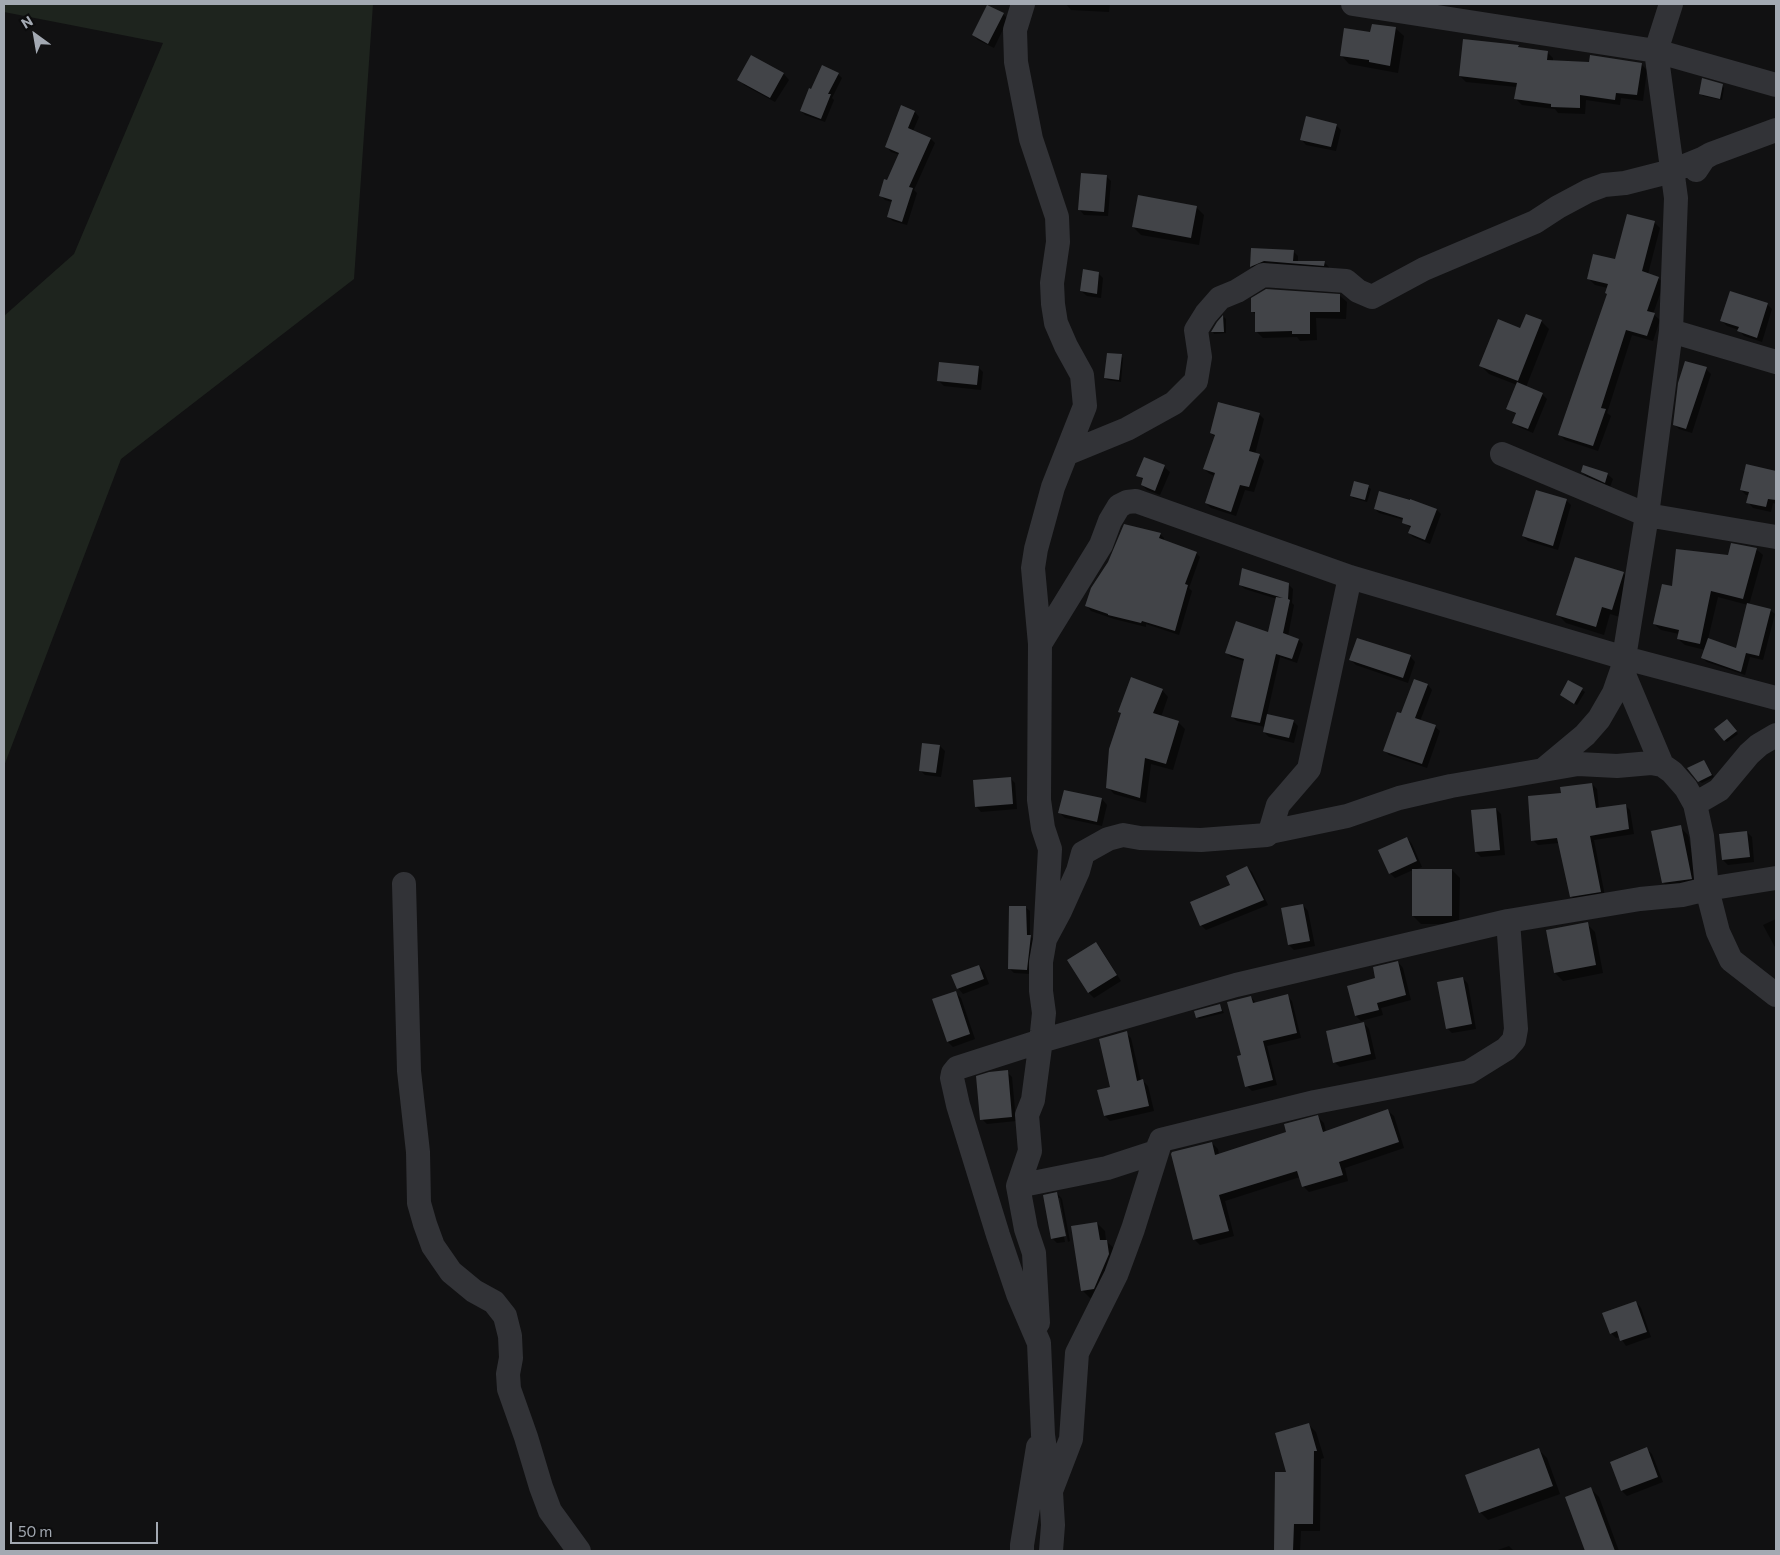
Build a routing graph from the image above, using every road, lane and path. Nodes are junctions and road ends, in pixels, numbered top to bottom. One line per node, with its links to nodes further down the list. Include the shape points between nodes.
1 (1023, 4): 12 (street, via 1014,30 1016,62 1031,139 1057,217 1058,242 1052,283 1056,323 1082,375 1084,389 1085,406)
2 (1353, 4): 4 (street)
3 (1671, 4): 4 (street)
4 (1656, 51): 5 (street); 8 (street)
5 (1776, 85)
6 (1776, 130): 7 (street)
7 (1704, 158): 8 (street); 9 (street)
8 (1672, 170): 9 (street); 12 (street, via 1588,191 1535,222 1424,269 1372,297 1346,281 1263,275 1220,298 1206,314 1196,330 1200,357 1196,381 1174,402 1127,429)
9 (1676, 198): 10 (street)
10 (1671, 331): 11 (street); 14 (street)
11 (1776, 362)
12 (1066, 454): 17 (street, via 1053,488 1033,568)
13 (1502, 454): 14 (street)
14 (1647, 515): 15 (street); 18 (street)
15 (1776, 537)
16 (1350, 577): 17 (street, via 1136,502 1127,502 1119,506 1101,545); 18 (street); 24 (street, via 1309,769 1278,805)
17 (1040, 644): 29 (street, via 1039,800 1050,849)
18 (1623, 664): 19 (street); 21 (street); 22 (street, via 1614,693 1599,719 1585,735)
19 (1776, 698)
20 (1776, 735): 23 (street, via 1749,754 1719,790)
21 (1662, 765): 22 (street, via 1578,764); 23 (street, via 1686,788)
22 (1540, 772): 24 (street, via 1442,788 1399,798 1348,816)
23 (1695, 804): 27 (street)
24 (1270, 832): 29 (street, via 1267,835 1201,840 1123,835 1108,839 1083,853)
25 (1776, 878): 27 (street)
26 (404, 884): 37 (street, via 409,1070 420,1203 425,1224 433,1246 451,1272 494,1302 505,1316 510,1336 509,1389 550,1511)
27 (1707, 889): 28 (street); 30 (street, via 1718,932 1731,960)
28 (1508, 921): 31 (street, via 1236,985); 32 (street, via 1516,1029 1514,1040 1506,1049 1469,1072 1315,1102)
29 (1046, 939): 31 (street, via 1041,962 1044,1013)
30 (1776, 995)
31 (1041, 1041): 33 (street, via 1028,1115 1030,1150); 34 (street, via 957,1068 952,1073 958,1105 998,1235)
32 (1161, 1140): 33 (street, via 1156,1152 1106,1168); 36 (street, via 1116,1274 1078,1354 1071,1439)
33 (1018, 1186): 34 (street, via 1034,1253)
34 (1039, 1342): 35 (street)
35 (1042, 1422): 36 (street); 38 (street)
36 (1051, 1492): 39 (street)
37 (579, 1551)
38 (1022, 1551)
39 (1051, 1551)

